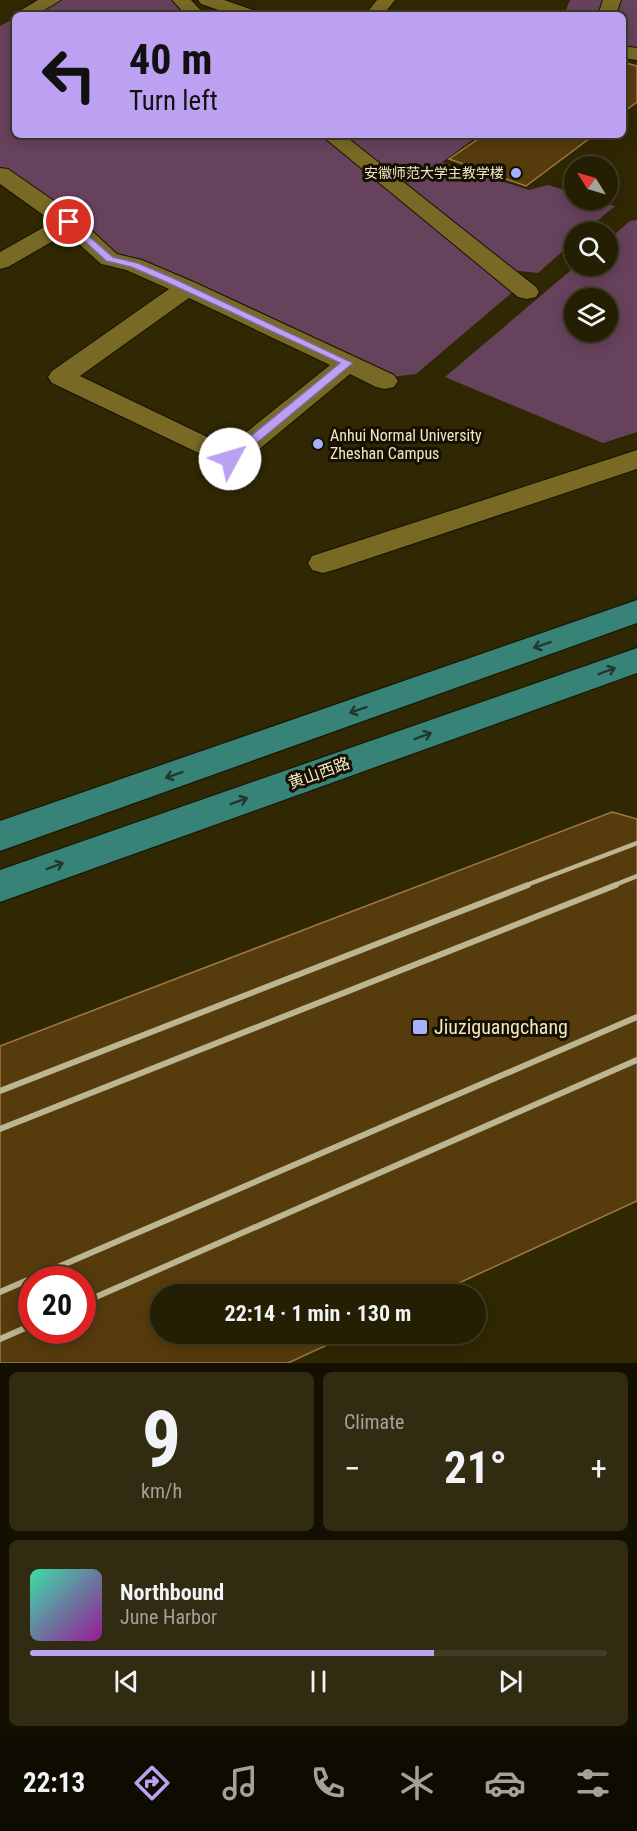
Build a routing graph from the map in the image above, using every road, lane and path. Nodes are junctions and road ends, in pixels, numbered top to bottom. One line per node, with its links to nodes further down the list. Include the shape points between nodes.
1 (6, 0): 6 (lane)
2 (52, 0): 7 (lane)
3 (181, 0): 8 (lane)
4 (207, 0): 9 (lane)
5 (386, 0): 10 (lane)
6 (16, 12)
7 (28, 12)
8 (193, 12)
9 (241, 12)
10 (376, 12)
11 (335, 138): 12 (lane, via 536,289)
12 (360, 138)
13 (0, 174): 14 (lane)
14 (69, 222): 15 (lane); 16 (lane, via 110,259)
15 (0, 262)
16 (187, 288): 17 (lane); 17 (lane, via 61,377 230,459)
17 (348, 363): 18 (lane)
18 (385, 381)
19 (637, 459): 20 (lane)
20 (323, 563)
21 (637, 611): 23 (main road, one-way to 23)
22 (637, 660): 24 (main road, 黄山西路, one-way to 22)
23 (0, 836)
24 (0, 886)

